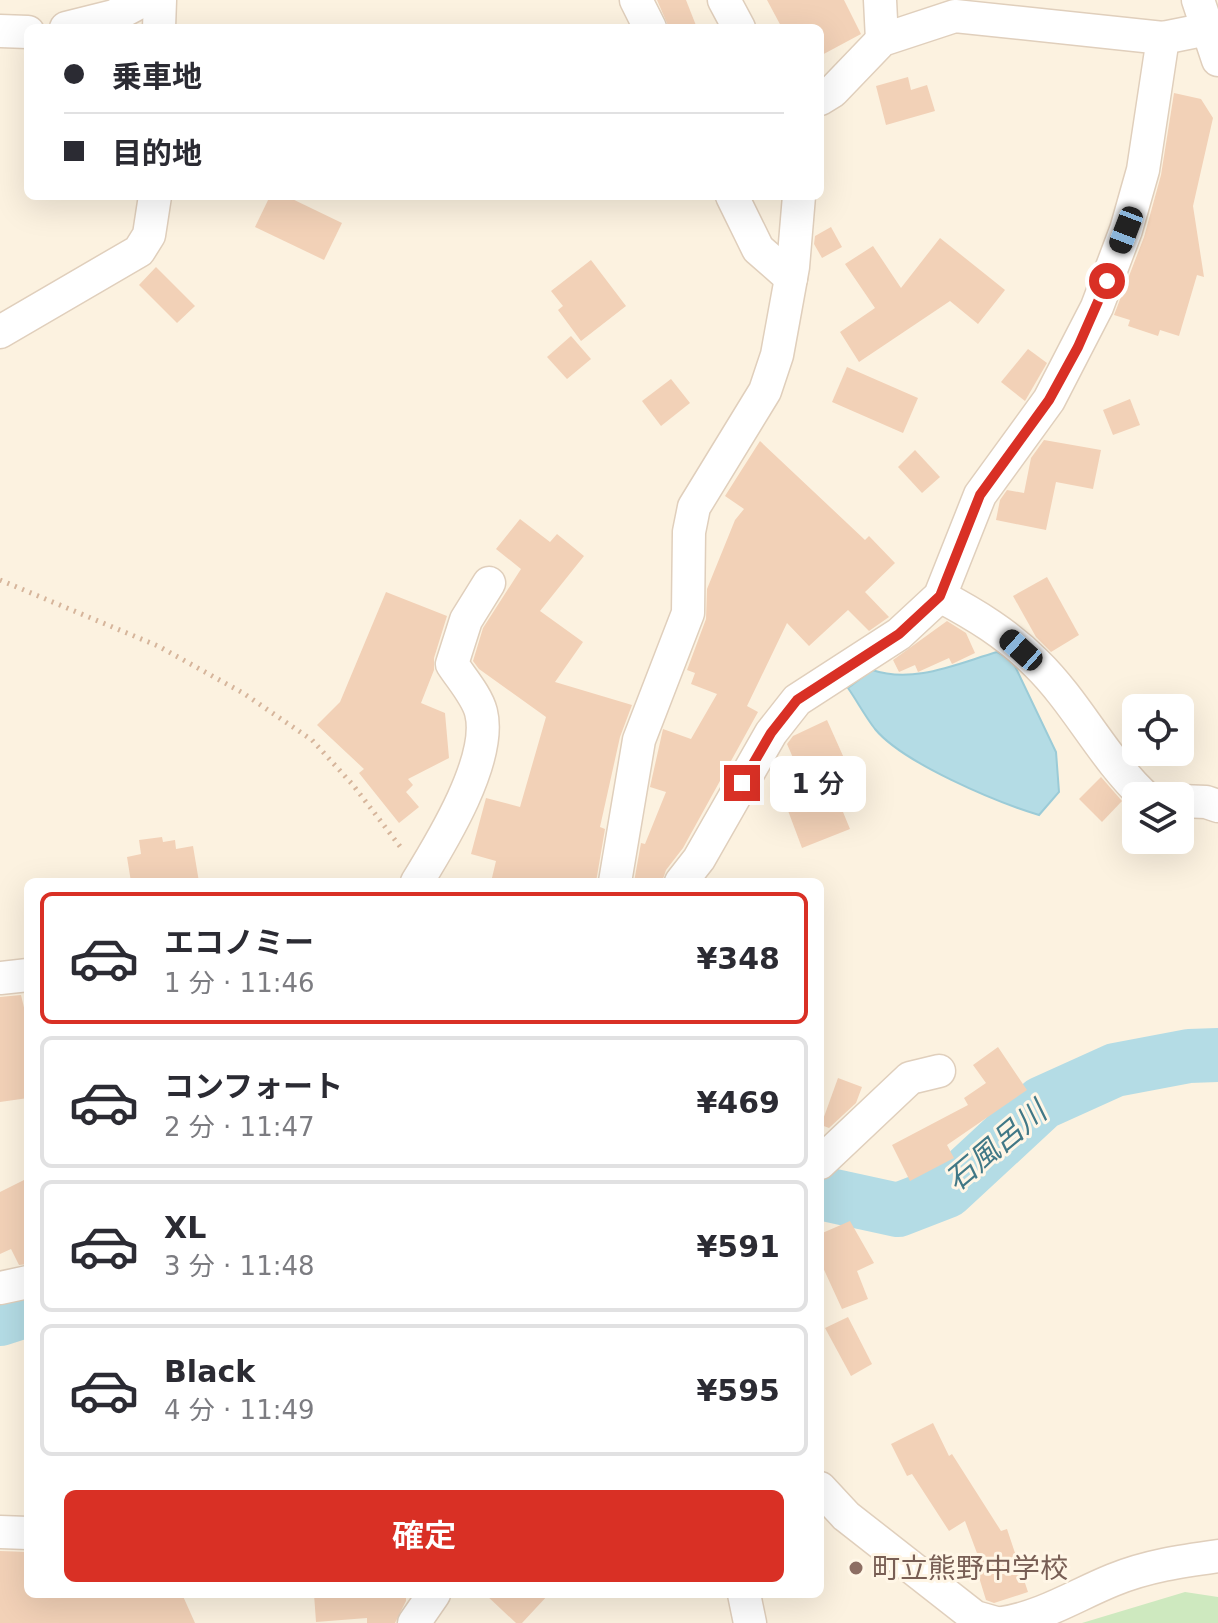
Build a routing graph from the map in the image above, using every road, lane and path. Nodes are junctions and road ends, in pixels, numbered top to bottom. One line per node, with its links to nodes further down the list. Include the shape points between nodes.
1 (144, 0): 7 (street, via 114,16)
2 (160, 0): 8 (street)
3 (636, 0): 9 (street)
4 (724, 0): 10 (street)
5 (880, 0): 14 (street)
6 (1207, 19): 13 (street); 15 (street)
7 (82, 24)
8 (159, 24)
9 (648, 24)
10 (737, 24)
11 (0, 30): 12 (street)
12 (24, 32)
13 (1163, 38): 14 (street, via 955,16); 24 (street, via 1143,170 1097,307 1049,400 980,495)
14 (882, 40): 16 (street)
15 (1218, 60)
16 (824, 97)
17 (154, 200): 21 (street, via 149,235 139,251)
18 (734, 200): 20 (street, via 758,249)
19 (799, 200): 20 (street)
20 (791, 278): 30 (street, via 765,391 694,507 688,613 639,740)
21 (0, 332)
22 (0, 580): 28 (path, via 158,646 243,693 312,740 376,813)
23 (489, 583): 29 (street, via 466,620 452,664 481,711 482,739 467,788)
24 (940, 596): 25 (street, via 989,622 1038,664); 31 (street, via 899,634 797,700 771,733)
25 (1130, 782)
26 (1194, 802): 27 (street)
27 (1218, 806)
28 (417, 878)
29 (419, 878)
30 (616, 878)
31 (684, 878)
32 (24, 975): 33 (street)
33 (0, 978)
34 (939, 1071): 35 (street, via 910,1078)
35 (824, 1159)
36 (24, 1283): 37 (street)
37 (0, 1288)
38 (824, 1492): 46 (street, via 846,1516 975,1617)
39 (0, 1532): 40 (street)
40 (24, 1533)
41 (1218, 1556): 47 (street, via 1166,1563 1026,1619)
42 (431, 1598): 44 (street)
43 (745, 1598): 45 (street)
44 (414, 1623)
45 (750, 1623)
46 (996, 1623)
47 (1002, 1623)

